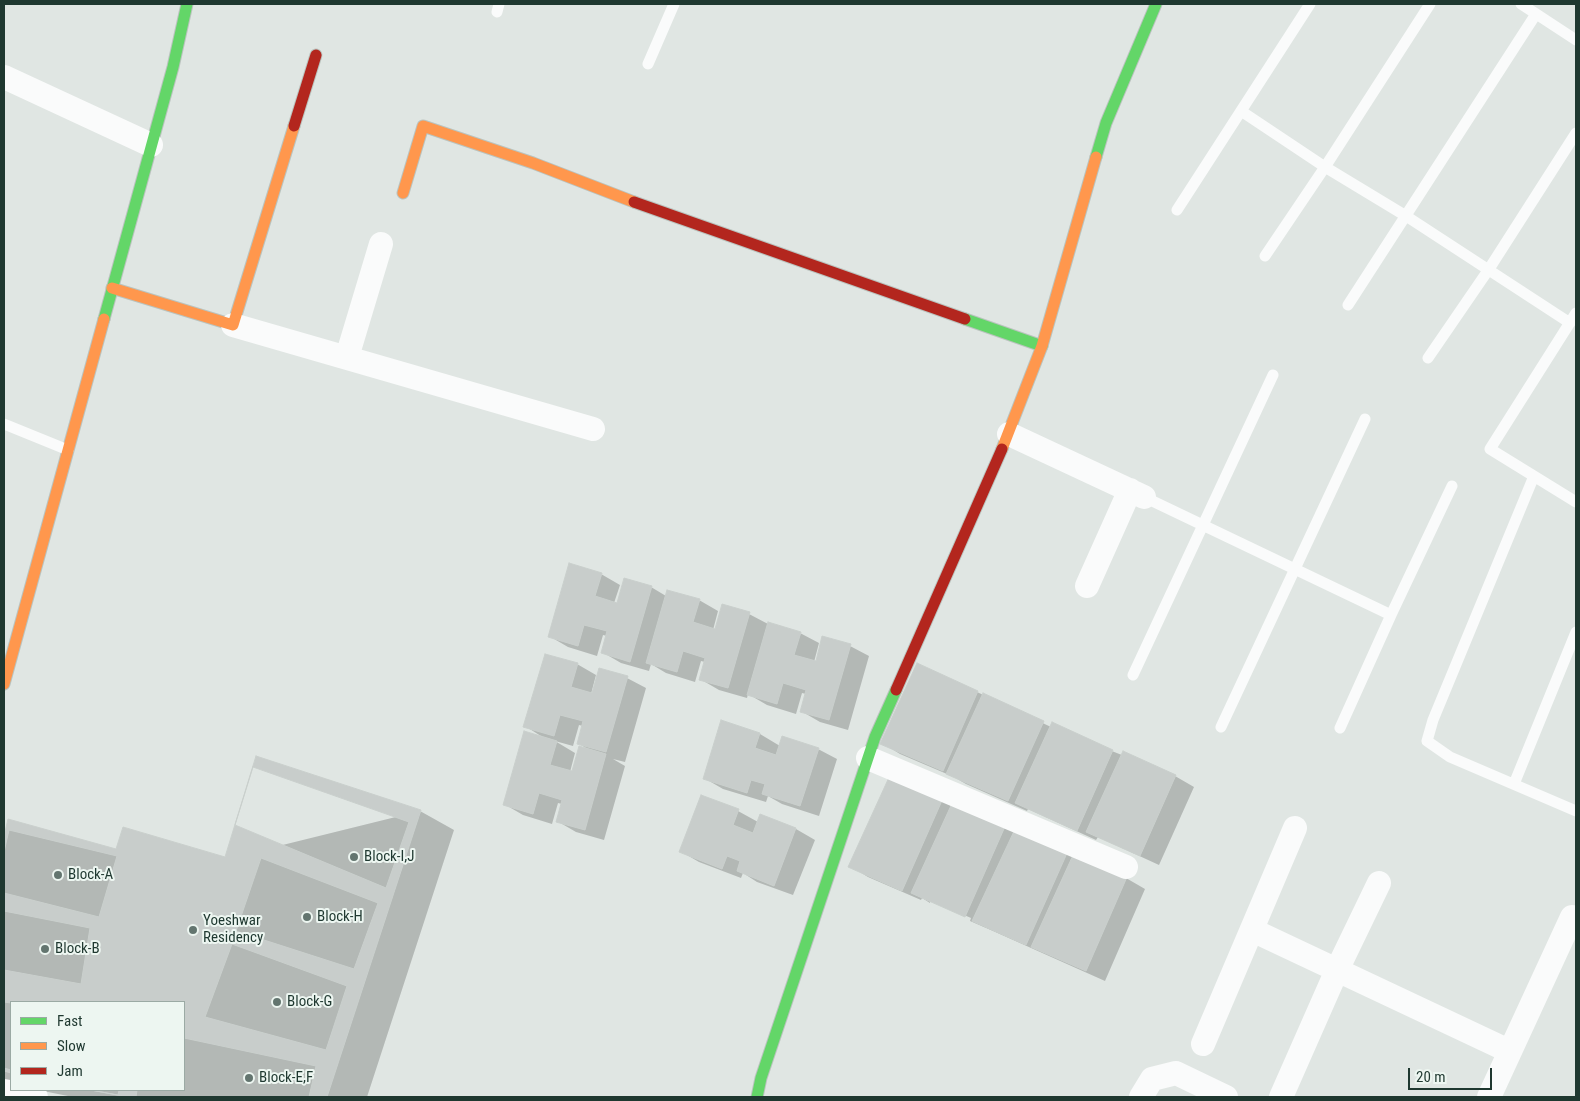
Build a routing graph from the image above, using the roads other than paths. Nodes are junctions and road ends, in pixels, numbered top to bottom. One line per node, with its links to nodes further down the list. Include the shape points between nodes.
1 (187, 4): 14 (street)
2 (674, 4): 10 (lane)
3 (1156, 4): 26 (street, via 1106,123)
4 (1310, 4): 12 (lane)
5 (1430, 4): 15 (lane)
6 (1521, 4): 7 (lane)
7 (1536, 14): 8 (lane); 18 (lane)
8 (1576, 40)
9 (316, 55): 25 (street)
10 (648, 64)
11 (4, 77): 14 (street)
12 (1241, 110): 15 (lane); 17 (lane)
13 (1576, 133): 21 (lane)
14 (151, 145): 22 (street)
15 (1325, 167): 18 (lane); 20 (lane)
16 (403, 192): 26 (street, via 423,126)
17 (1177, 210)
18 (1406, 216): 21 (lane); 23 (lane)
19 (381, 244): 27 (street)
20 (1265, 256)
21 (1489, 269): 24 (lane); 28 (lane)
22 (112, 288): 25 (street); 34 (street)
23 (1348, 305)
24 (1573, 318): 35 (lane, via 1490,449)
25 (233, 324): 27 (street)
26 (1042, 346): 33 (street)
27 (347, 358): 32 (street)
28 (1428, 358)
29 (1274, 376): 39 (lane)
30 (1365, 419): 40 (lane)
31 (4, 424): 34 (lane)
32 (593, 429)
33 (1009, 434): 37 (street); 48 (street, via 874,737)
34 (68, 450): 45 (street)
35 (1534, 476): 38 (lane); 49 (lane, via 1433,720 1427,742 1450,757)
36 (1452, 486): 42 (lane)
37 (1137, 493): 39 (lane); 41 (street)
38 (1576, 502)
39 (1204, 525): 40 (lane); 44 (lane)
40 (1295, 568): 42 (lane); 46 (lane)
41 (1087, 586)
42 (1391, 615): 47 (lane)
43 (1576, 632): 49 (lane)
44 (1133, 675)
45 (4, 684)
46 (1221, 727)
47 (1340, 728)
48 (868, 758): 52 (street); 61 (street)
49 (1514, 784): 50 (lane)
50 (1576, 811)
51 (1295, 828): 55 (street)
52 (1126, 867)
53 (1379, 883): 56 (street)
54 (1572, 917): 58 (street)
55 (1252, 930): 56 (street); 57 (street)
56 (1337, 970): 58 (street); 64 (street)
57 (1203, 1044)
58 (1509, 1051): 65 (street)
59 (4, 1091): 60 (street)
60 (36, 1097)
61 (757, 1097)
62 (1141, 1097): 63 (street, via 1152,1079 1176,1073)
63 (1226, 1097)
64 (1281, 1097)
65 (1489, 1097)

